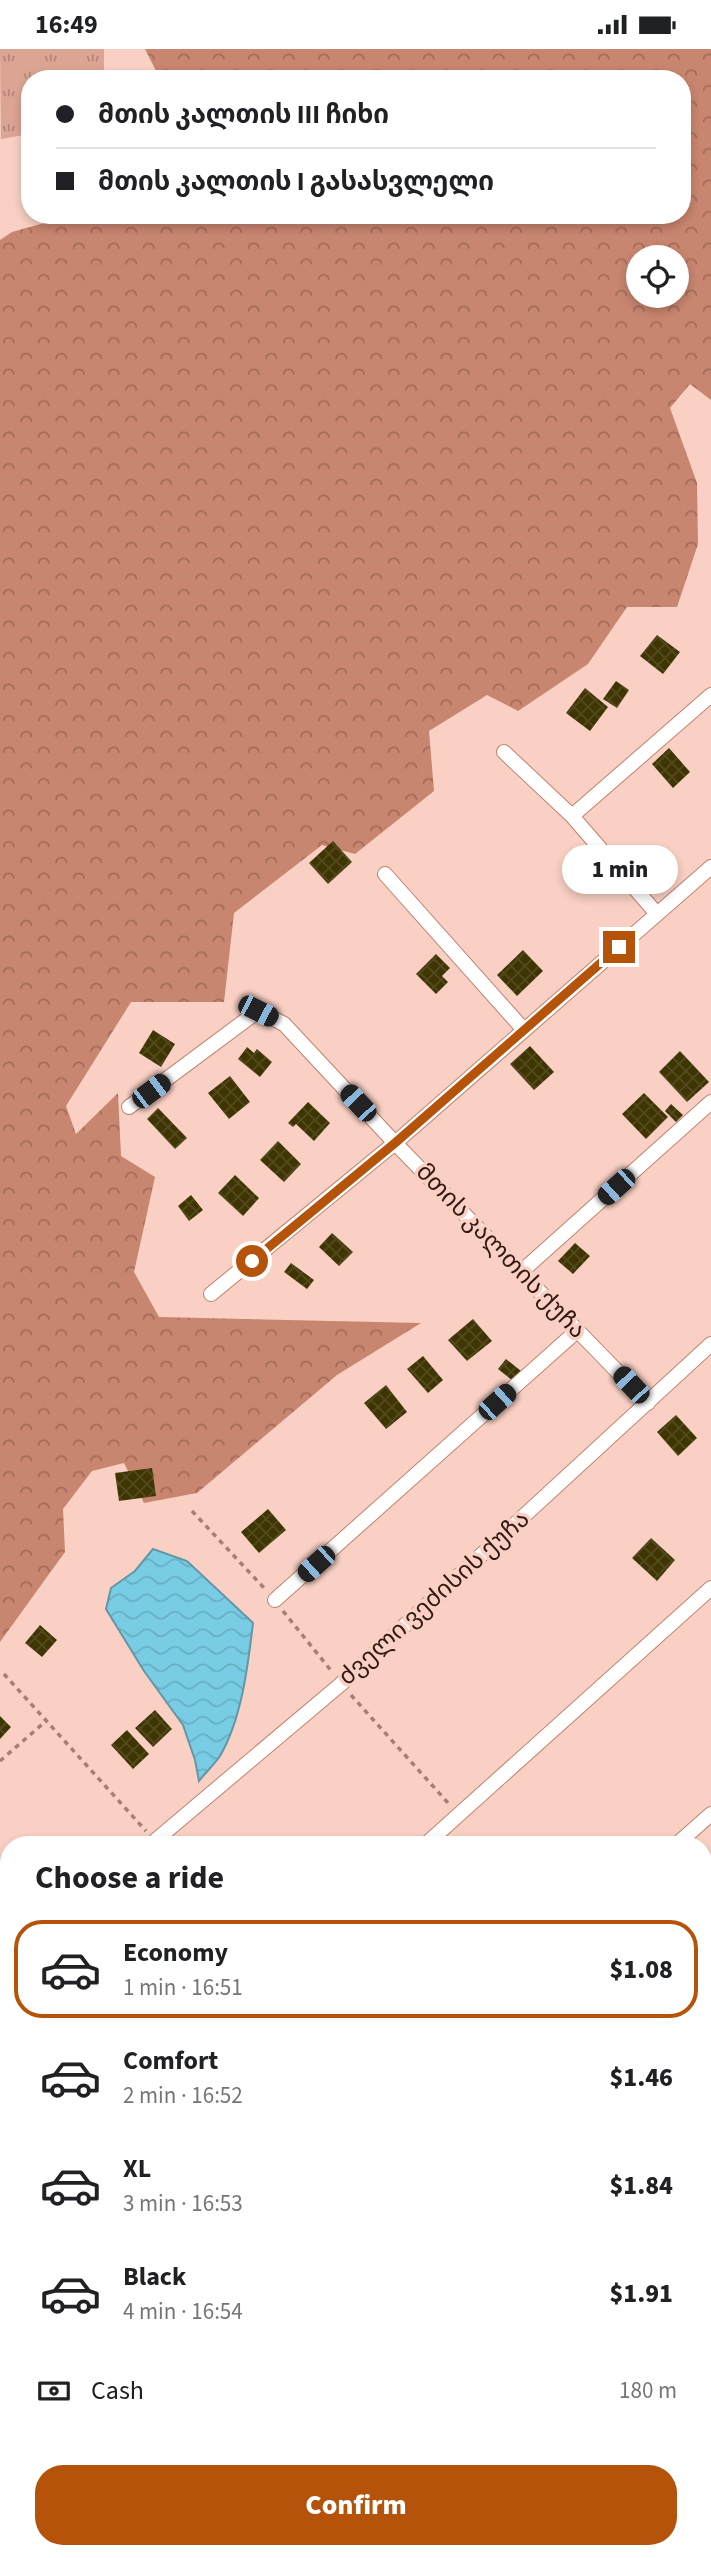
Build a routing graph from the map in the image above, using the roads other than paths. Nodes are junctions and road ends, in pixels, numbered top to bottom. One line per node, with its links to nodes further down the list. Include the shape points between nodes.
1 (711, 695): 3 (street)
2 (504, 752): 3 (street)
3 (572, 816): 6 (street)
4 (711, 867): 6 (street)
5 (385, 874): 7 (street)
6 (657, 914): 7 (street)
7 (524, 1030): 10 (street)
8 (711, 1102): 11 (street)
9 (129, 1107): 10 (street, მთის კალთის ქუჩა, via 258,1011 284,1024)
10 (395, 1143): 11 (street, მთის კალთის ქუჩა); 12 (street)
11 (521, 1272): 13 (street, მთის კალთის ქუჩა)
12 (211, 1294)
13 (578, 1330): 15 (street, მთის კალთის ქუჩა); 17 (street)
14 (711, 1344): 15 (street, ძველი ვეძისის ქუჩა)
15 (648, 1403): 19 (street, ძველი ვეძისის ქუჩა, via 341,1684)
16 (711, 1588): 20 (street)
17 (275, 1600)
18 (711, 1814): 21 (street)
19 (160, 1836)
20 (435, 1836)
21 (686, 1836)

